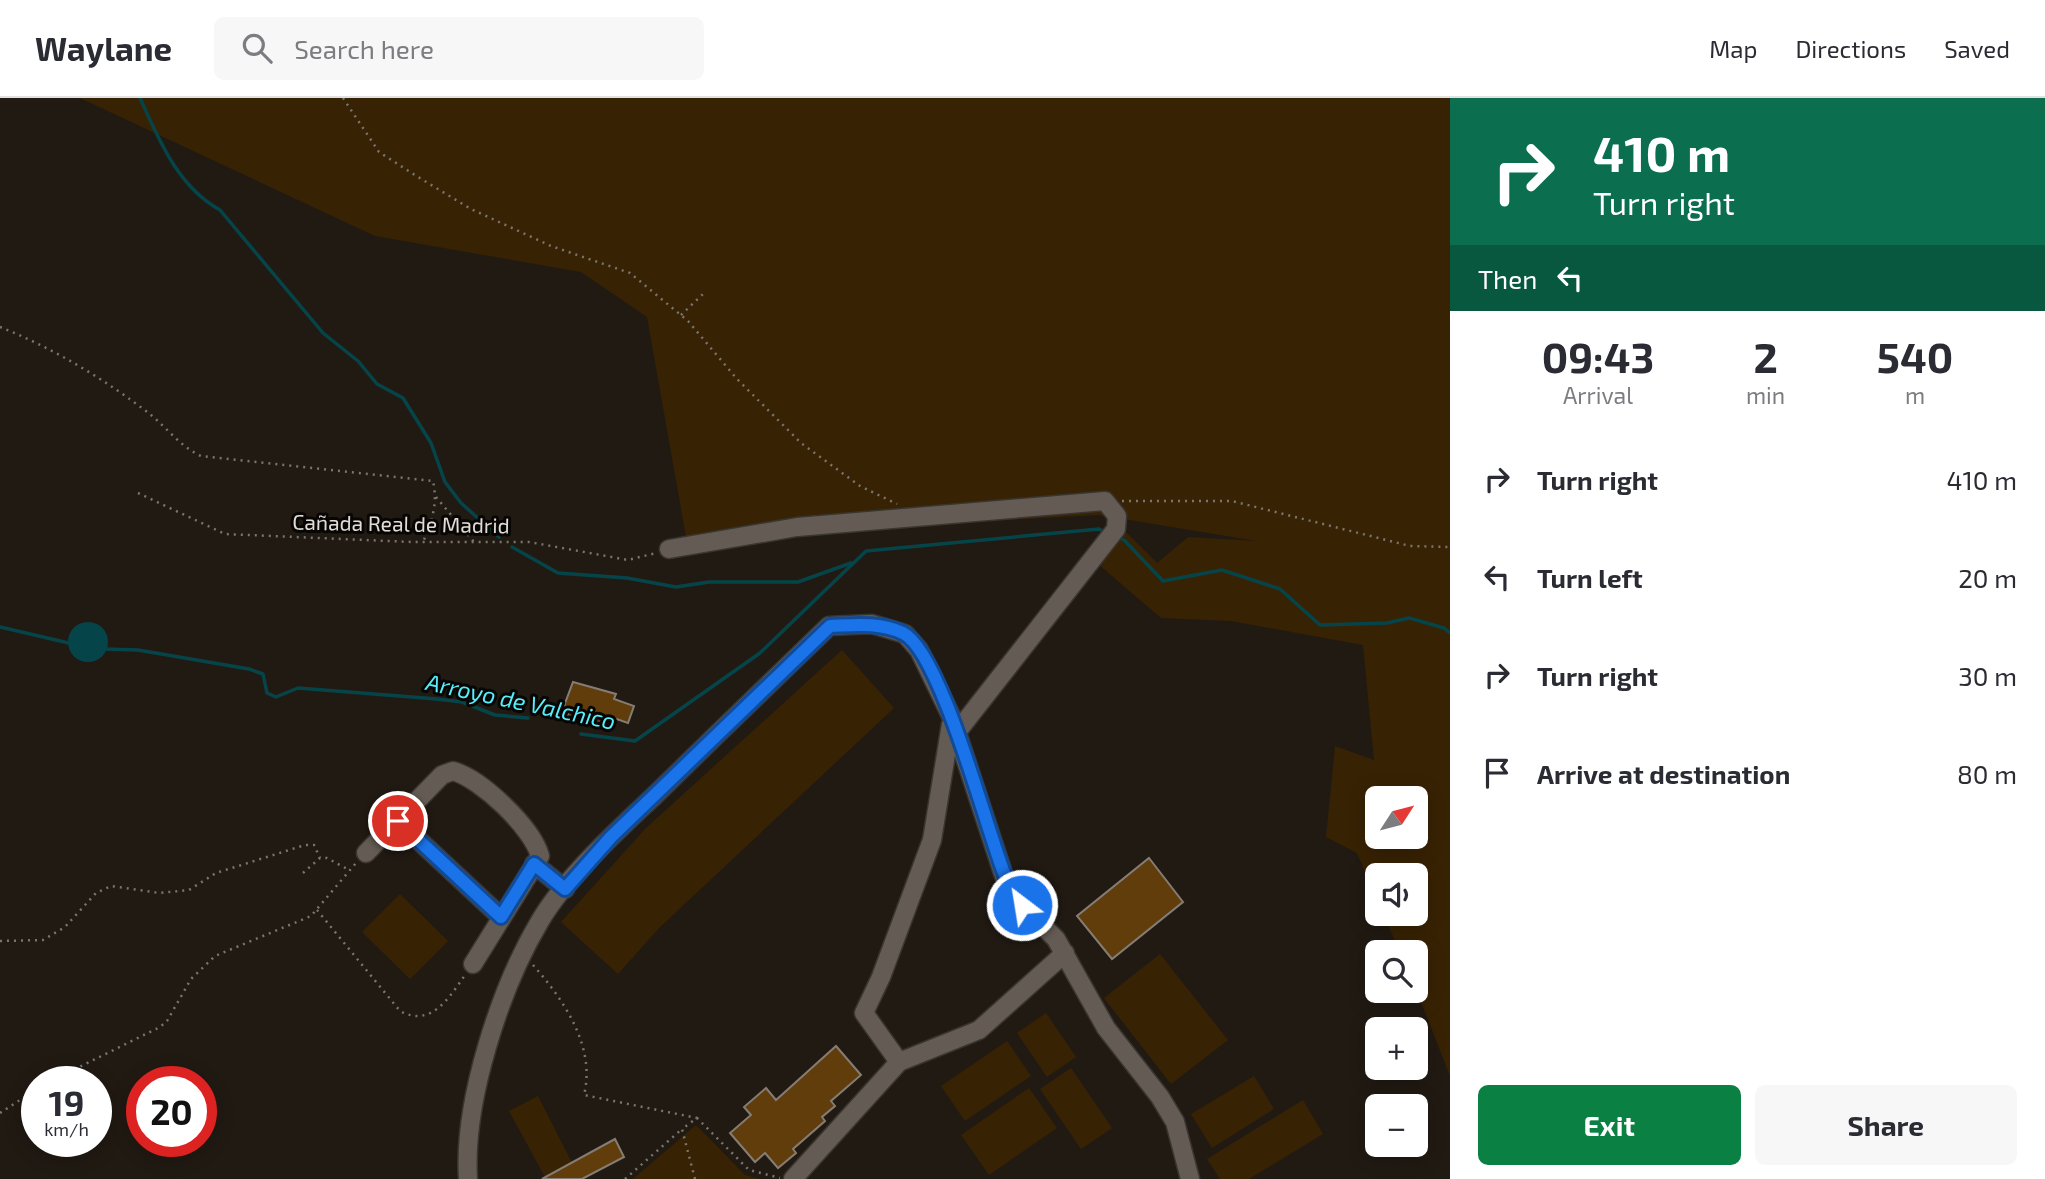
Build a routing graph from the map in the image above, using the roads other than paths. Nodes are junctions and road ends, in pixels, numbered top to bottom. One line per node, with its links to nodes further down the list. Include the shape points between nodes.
1 (669, 549): 2 (street, via 797,527 1105,500 1117,516 1111,535)
2 (954, 725): 6 (street, via 919,650 905,634 872,624 830,626 611,837); 8 (street, via 1004,876 1022,905); 10 (street, via 932,840 864,1013)
3 (398, 821): 4 (street); 5 (street, via 442,775 464,774 506,808 530,835 540,856); 7 (street)
4 (366, 853)
5 (534, 864): 6 (street); 7 (street)
6 (565, 889): 11 (street, via 541,919 523,956 477,1076)
7 (501, 917): 9 (street)
8 (1065, 953): 10 (street, via 979,1030); 13 (street, via 1106,1028 1175,1122)
9 (473, 964)
10 (899, 1062): 12 (street)
11 (468, 1179)
12 (793, 1179)
13 (1190, 1179)

